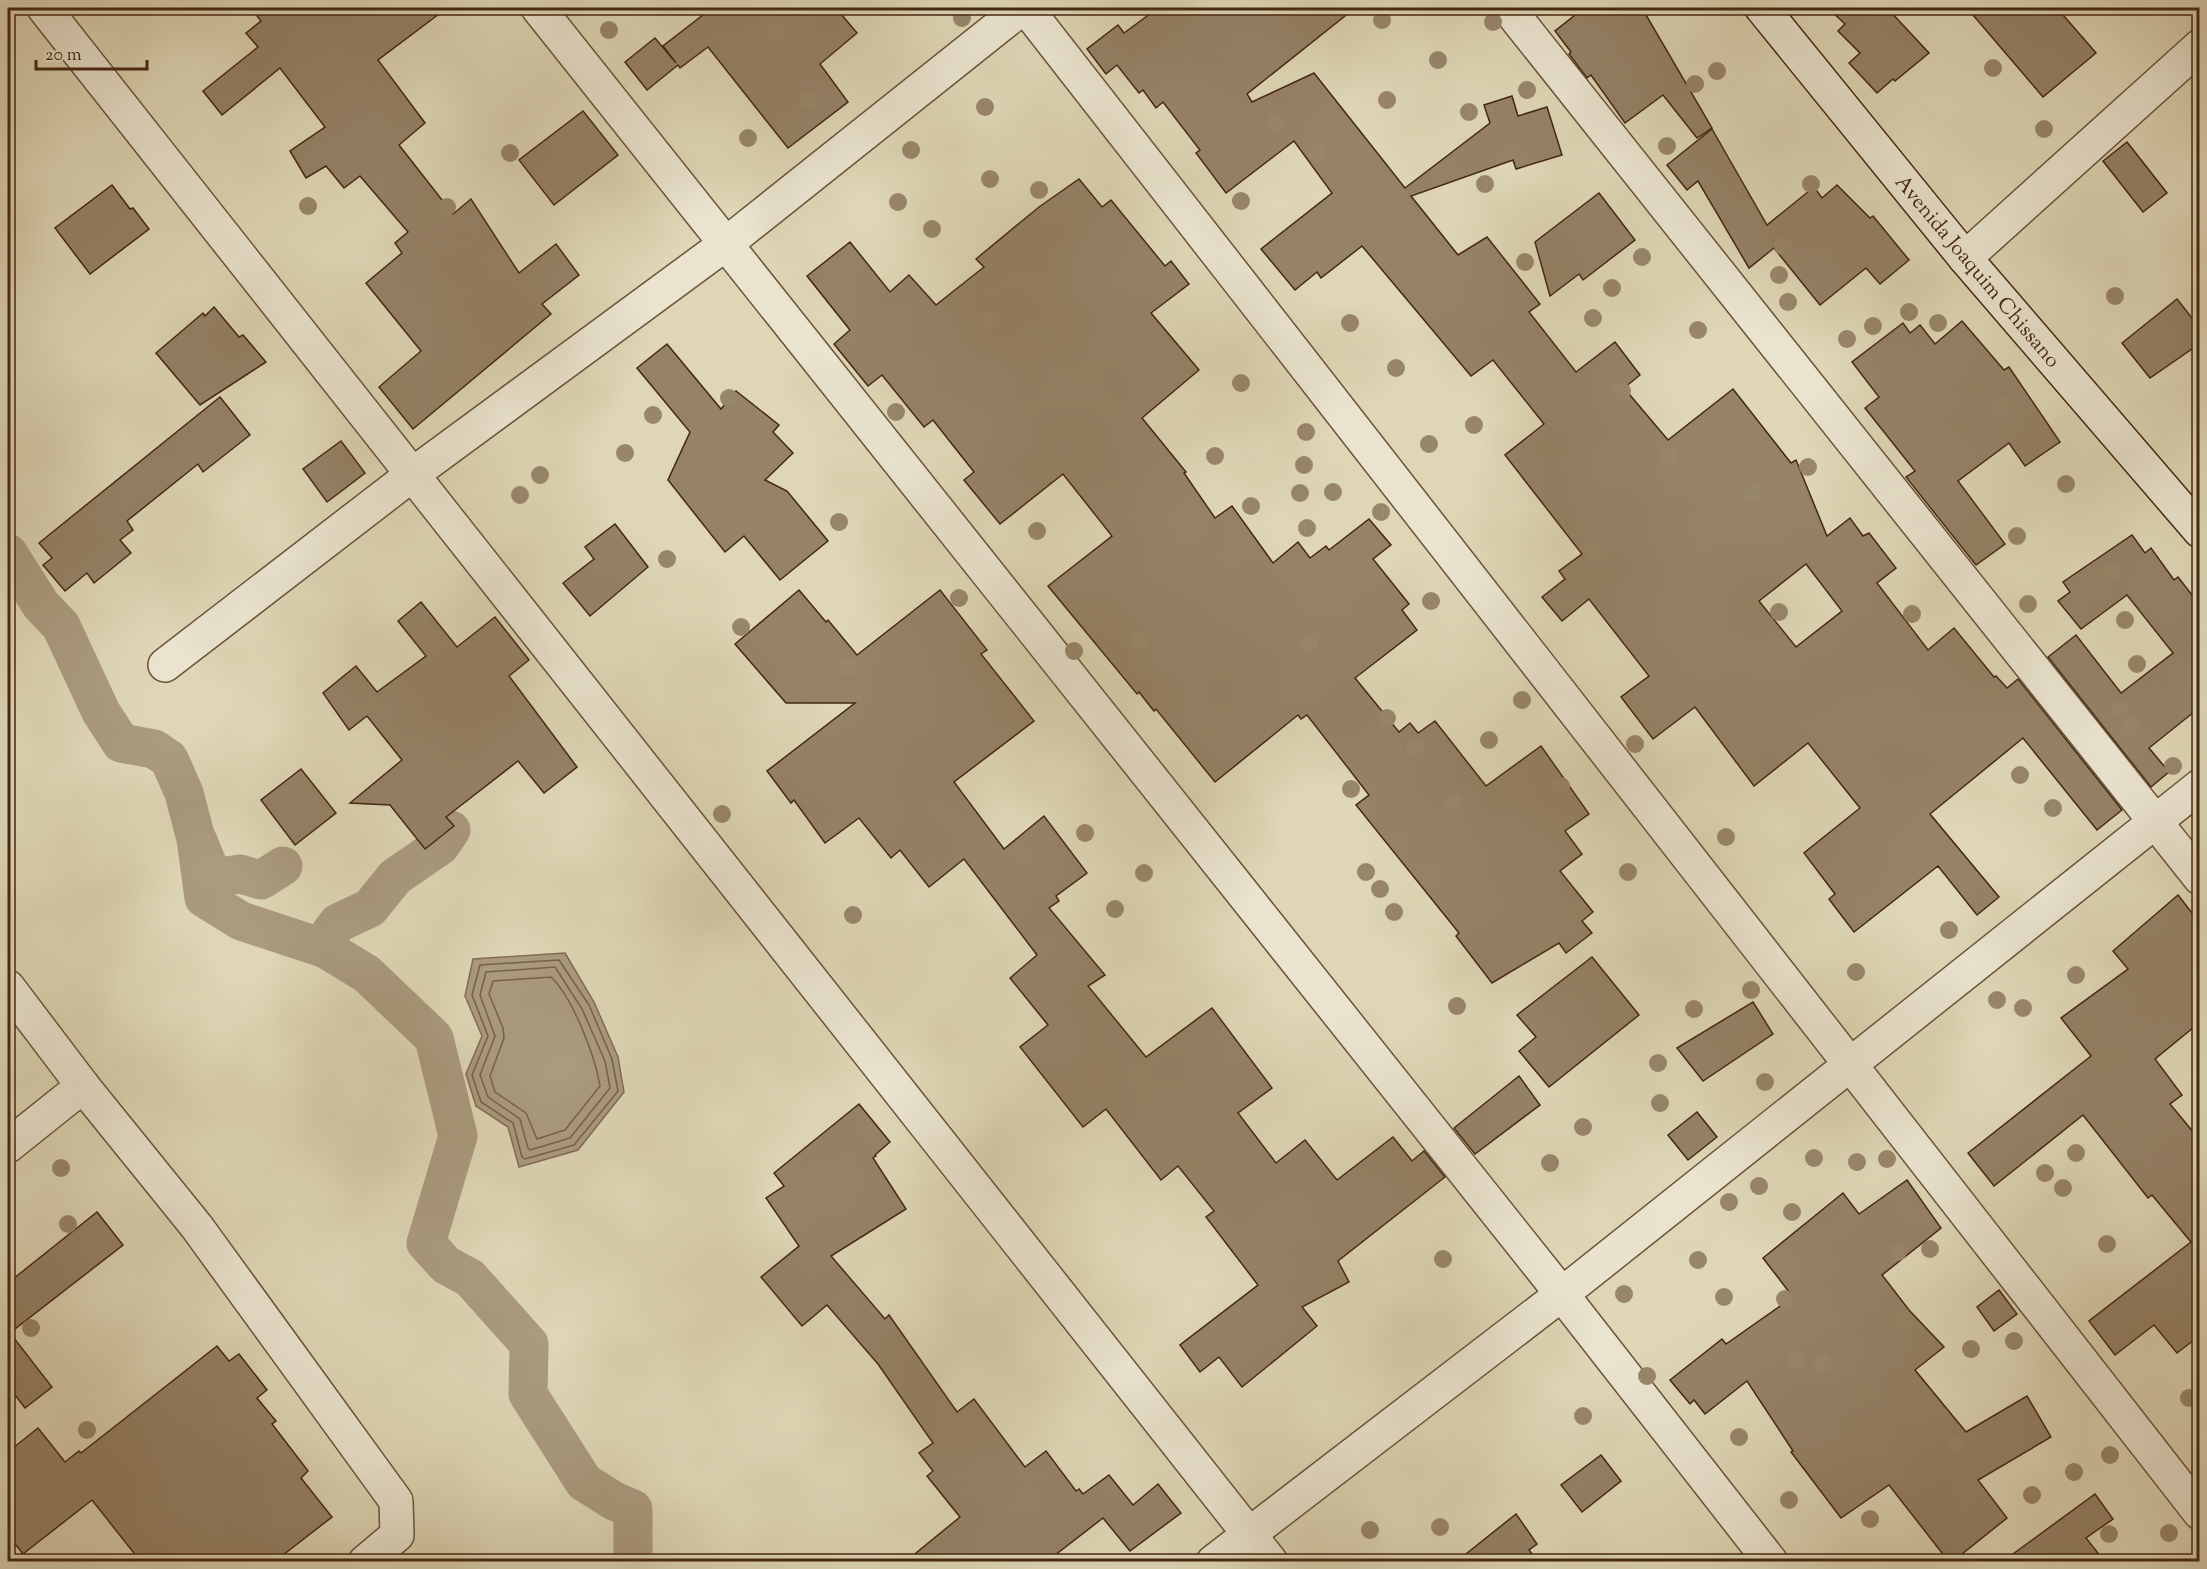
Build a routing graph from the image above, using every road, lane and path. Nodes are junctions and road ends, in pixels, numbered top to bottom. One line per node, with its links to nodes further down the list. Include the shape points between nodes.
1 (44, 8): 10 (street)
2 (538, 8): 8 (street)
3 (1022, 8): 8 (street)
4 (1026, 8): 17 (street)
5 (1508, 8): 14 (street)
6 (1762, 8): 9 (street, Avenida Joaquim Chissano)
7 (2199, 46): 9 (street)
8 (727, 243): 10 (street); 20 (street)
9 (1965, 258): 11 (street, Avenida Joaquim Chissano)
10 (412, 474): 12 (street); 22 (street)
11 (2199, 531)
12 (165, 665)
13 (2199, 786): 14 (street)
14 (2156, 822): 15 (street); 17 (street)
15 (2199, 878)
16 (8, 987): 18 (street)
17 (1849, 1065): 20 (street); 21 (street)
18 (83, 1086): 19 (street); 23 (street, via 197,1227 396,1501 397,1536)
19 (8, 1146)
20 (1562, 1294): 22 (street); 26 (street)
21 (2199, 1513)
22 (1249, 1534): 24 (street); 25 (street)
23 (365, 1562)
24 (1213, 1562)
25 (1271, 1562)
26 (1771, 1562)

